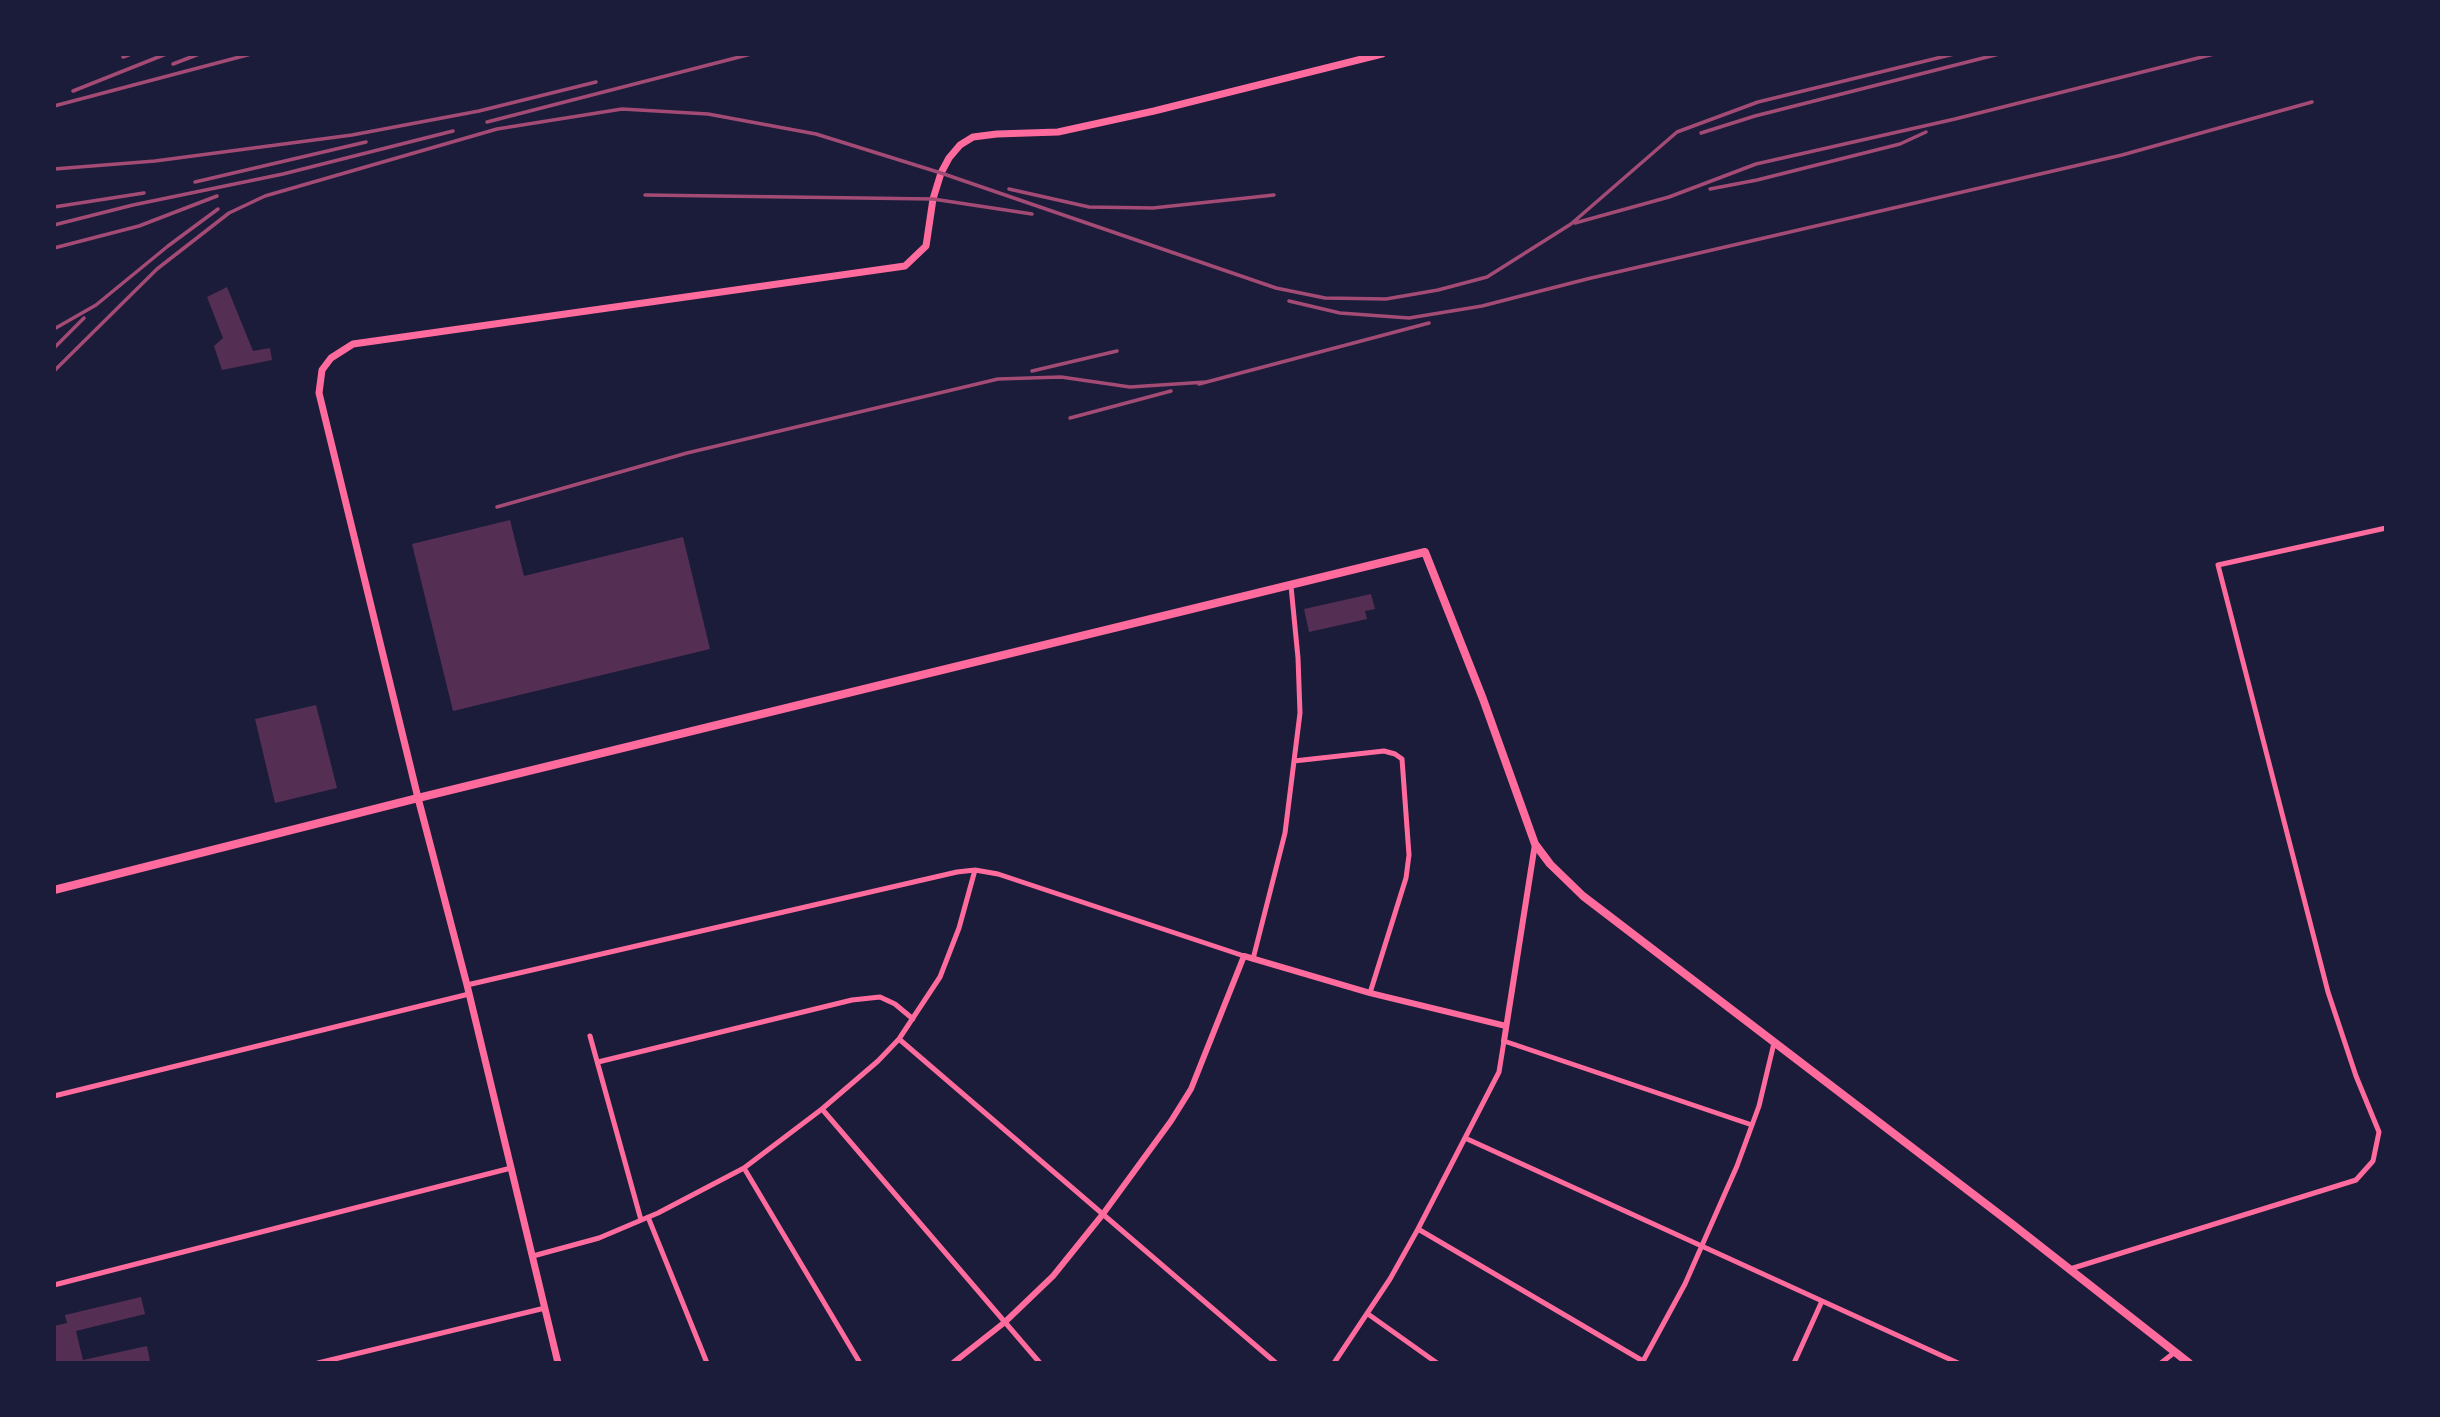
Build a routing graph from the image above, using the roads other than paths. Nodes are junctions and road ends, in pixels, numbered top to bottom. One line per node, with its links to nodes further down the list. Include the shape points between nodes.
1 (1382, 54): 5 (main road, via 1058,132 973,137 960,145 941,173 926,246 905,266 353,344 331,358 321,370 319,393)
2 (2386, 528): 33 (street, via 2218,565 2328,992 2379,1132 2373,1161 2356,1180)
3 (1291, 586): 4 (street, via 1300,713); 5 (main road); 6 (main road, via 1425,552)
4 (1294, 761): 10 (street, via 1285,833); 12 (street, via 1384,751 1402,759 1409,855 1406,878)
5 (418, 798): 8 (main road); 11 (main road)
6 (1535, 844): 15 (street); 19 (main road, via 1583,897)
7 (975, 870): 9 (street); 11 (street); 14 (street, via 940,977)
8 (54, 890)
9 (1244, 956): 10 (street); 27 (street, via 1191,1089)
10 (1253, 959): 12 (street)
11 (467, 985): 13 (main road)
12 (1370, 993): 15 (street)
13 (469, 994): 21 (street); 25 (main road)
14 (914, 1019): 17 (street); 20 (street, via 880,997 852,1000)
15 (1506, 1026): 18 (street)
16 (590, 1036): 20 (street)
17 (900, 1039): 22 (street); 27 (street)
18 (1504, 1041): 23 (street); 24 (street, via 1499,1072)
19 (1773, 1043): 23 (street); 33 (main road)
20 (598, 1062): 29 (street)
21 (54, 1096)
22 (822, 1109): 26 (street); 38 (street)
23 (1752, 1125): 31 (street)
24 (1465, 1138): 30 (street); 31 (street)
25 (511, 1168): 32 (main road); 34 (street)
26 (744, 1168): 28 (street); 45 (street)
27 (1103, 1214): 38 (street, via 1053,1276); 48 (street)
28 (648, 1217): 29 (street); 44 (street)
29 (641, 1220): 32 (street, via 599,1238)
30 (1418, 1229): 37 (street); 41 (street)
31 (1703, 1246): 35 (street); 41 (street)
32 (533, 1256): 36 (main road)
33 (2070, 1269): 39 (main road)
34 (54, 1285)
35 (1822, 1301): 40 (street); 51 (street)
36 (545, 1308): 42 (street); 43 (main road)
37 (1368, 1314): 49 (street); 50 (street)
38 (1005, 1322): 46 (street); 47 (street)
39 (2175, 1352): 53 (street); 54 (main road)
40 (1946, 1360): 52 (street)
41 (1642, 1362)
42 (318, 1363)
43 (558, 1363)
44 (708, 1363)
45 (860, 1363)
46 (953, 1363)
47 (1040, 1363)
48 (1276, 1363)
49 (1334, 1363)
50 (1437, 1363)
51 (1794, 1363)
52 (1958, 1363)
53 (2161, 1363)
54 (2189, 1363)

